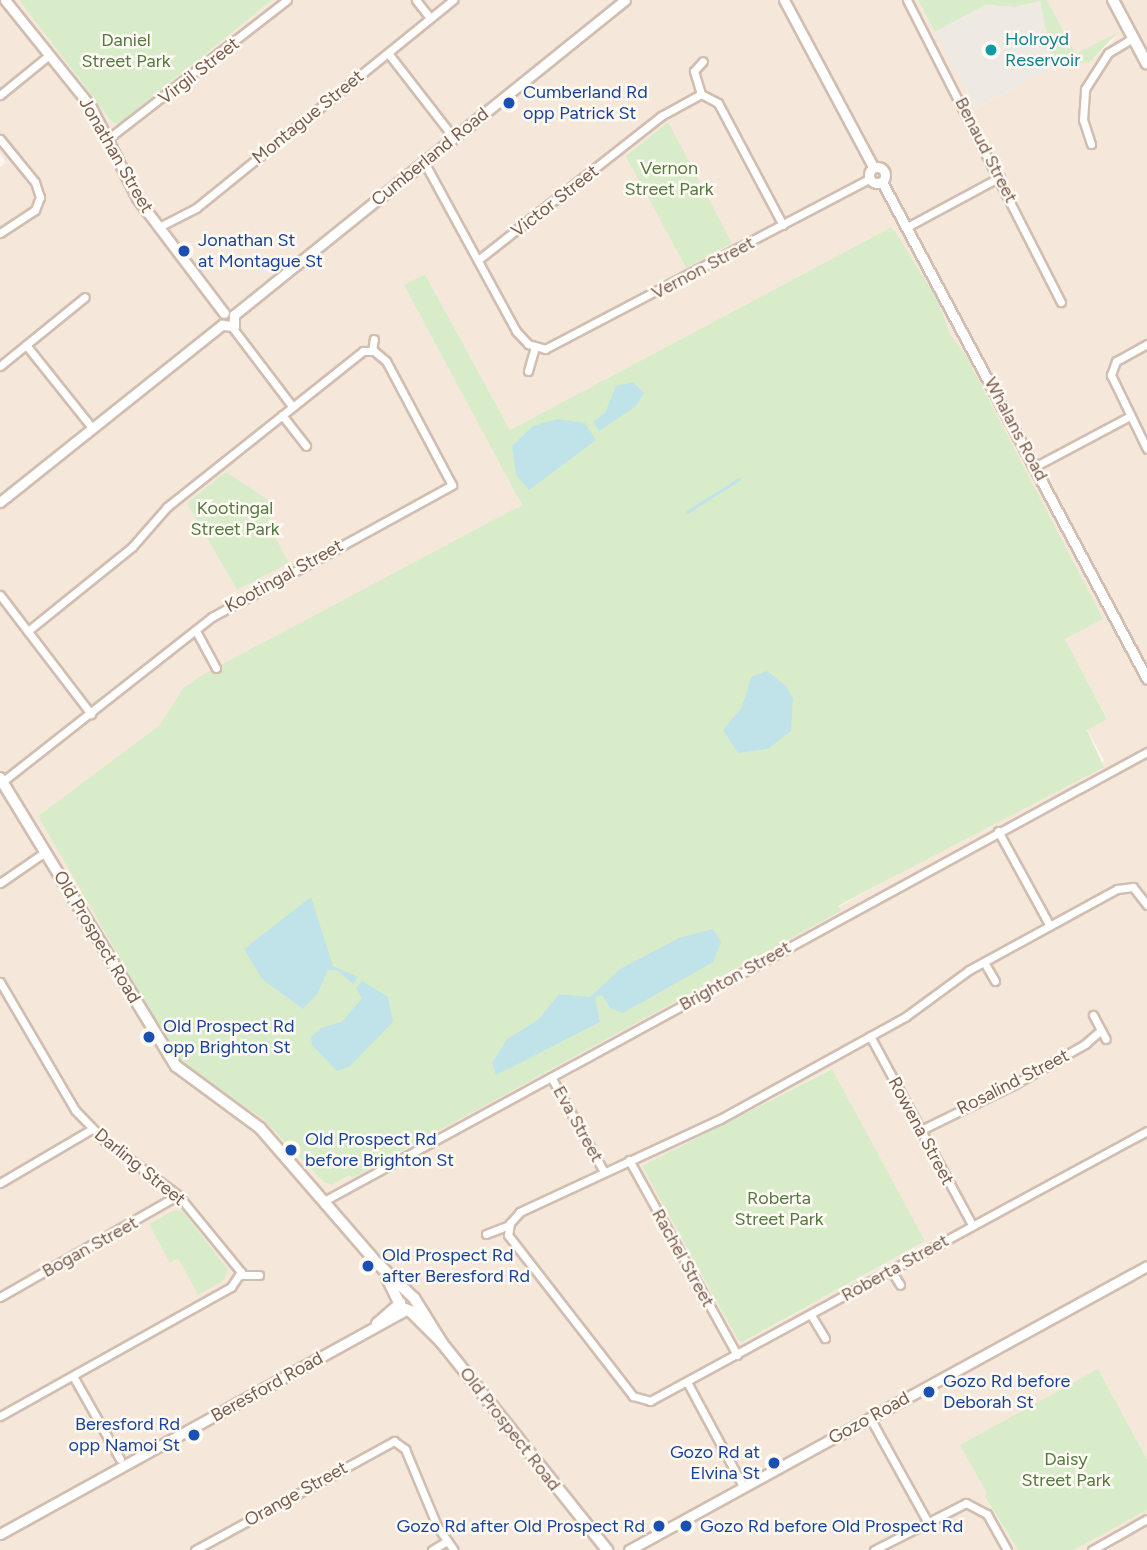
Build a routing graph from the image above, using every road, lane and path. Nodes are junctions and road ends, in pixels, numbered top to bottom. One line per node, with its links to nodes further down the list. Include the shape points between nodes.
1 (5, 0): 12 (street, Jonathan Street)
2 (287, 0): 17 (street, Virgil Street)
3 (416, 0): 9 (street)
4 (453, 0): 9 (street, Montague Street)
5 (625, 0): 18 (street, Cumberland Road)
6 (784, 0): 22 (street)
7 (907, 0): 23 (street, Benaud Street)
8 (1113, 0): 10 (main road)
9 (430, 18): 11 (street, Montague Street)
10 (1133, 38): 14 (main road); 20 (street, via 1108,53 1088,82 1082,106)
11 (388, 53): 18 (street); 27 (street, Montague Street, via 196,208)
12 (49, 55): 16 (street); 17 (street, Jonathan Street, via 91,107)
13 (703, 61): 15 (street, via 694,72)
14 (1147, 64)
15 (701, 94): 26 (street, via 718,103); 30 (street, Victor Street, via 661,116)
16 (0, 95)
17 (109, 138): 27 (street, Jonathan Street, via 131,189)
18 (454, 138): 21 (street, Cumberland Road)
19 (0, 139): 29 (street, via 35,182 40,197 35,211)
20 (1091, 144)
21 (424, 162): 30 (street); 33 (street, Cumberland Road)
22 (873, 167): 24 (street); 25 (street, Whalans Road, via 884,171)
23 (1000, 177): 28 (street); 32 (street, Benaud Street)
24 (869, 179): 25 (street); 26 (street, Vernon Street)
25 (882, 182): 28 (street, Whalans Road)
26 (783, 225): 38 (street, Vernon Street, via 554,347)
27 (159, 227): 33 (street, Jonathan Street)
28 (907, 227): 48 (street, Whalans Road)
29 (0, 233)
30 (478, 260): 38 (street, via 516,331)
31 (85, 297): 37 (street)
32 (1062, 302)
33 (229, 314): 34 (street); 34 (street)
34 (227, 326): 42 (street); 45 (street)
35 (374, 339): 39 (street)
36 (1147, 344): 44 (street, via 1109,367 1112,383)
37 (26, 345): 40 (street); 45 (street)
38 (535, 347): 41 (street)
39 (372, 351): 42 (street, via 355,355); 52 (street, Kootingal Street, via 386,361 452,485 247,595)
40 (0, 366)
41 (528, 371)
42 (292, 406): 43 (street)
43 (282, 415): 46 (street); 51 (street, via 167,507 132,547)
44 (1130, 416): 47 (street); 48 (street)
45 (93, 429): 49 (street)
46 (306, 446)
47 (1147, 449)
48 (1036, 467): 54 (street, Whalans Road)
49 (0, 502)
50 (0, 595): 51 (street)
51 (28, 631): 55 (street)
52 (196, 631): 53 (street); 55 (street, Kootingal Street)
53 (216, 667)
54 (1147, 678)
55 (91, 714): 57 (street, Kootingal Street)
56 (1147, 752): 58 (street, Brighton Street)
57 (1, 780): 59 (main road, Old Prospect Road)
58 (998, 831): 62 (street); 70 (street, Brighton Street)
59 (45, 852): 60 (street); 78 (main road, Old Prospect Road, via 176,1066 260,1128)
60 (0, 883)
61 (1147, 905): 62 (street, via 1140,892 1126,886)
62 (1050, 926): 63 (street)
63 (984, 962): 64 (street); 68 (street)
64 (995, 981)
65 (0, 982): 71 (street, Darling Street, via 63,1093)
66 (1093, 1015): 67 (street)
67 (1101, 1030): 69 (street); 72 (street, Rosalind Street, via 1086,1044 1015,1084)
68 (870, 1036): 72 (street, Rowena Street); 74 (street, via 720,1119)
69 (1106, 1039)
70 (551, 1076): 75 (street, Eva Street); 78 (street, Brighton Street)
71 (92, 1129): 76 (street); 77 (street, Darling Street)
72 (921, 1130): 80 (street, Rowena Street)
73 (1147, 1131): 80 (street, Roberta Street)
74 (629, 1160): 75 (street); 91 (street, Rachel Street)
75 (604, 1172): 79 (street, via 520,1212)
76 (0, 1183)
77 (178, 1195): 84 (street, Darling Street, via 239,1264); 87 (street, Bogan Street)
78 (324, 1201): 88 (main road, Old Prospect Road)
79 (509, 1225): 81 (street); 93 (street, Roberta Street, via 512,1245 642,1405)
80 (972, 1225): 83 (street, Roberta Street)
81 (486, 1234)
82 (1147, 1266): 95 (street, Gozo Road)
83 (892, 1272): 86 (street); 89 (street, Roberta Street)
84 (241, 1275): 85 (street); 92 (street, via 231,1287)
85 (259, 1275)
86 (900, 1285)
87 (0, 1297)
88 (407, 1303): 96 (street, Beresford Road, via 375,1325); 105 (main road, Old Prospect Road)
89 (811, 1315): 90 (street); 91 (street, Roberta Street)
90 (825, 1338)
91 (737, 1355): 93 (street, Roberta Street)
92 (72, 1376): 94 (street); 96 (street)
93 (687, 1382): 97 (street)
94 (0, 1416)
95 (870, 1418): 97 (street, Gozo Road); 99 (street)
96 (122, 1463): 100 (street, Beresford Road)
97 (744, 1486): 106 (street, Gozo Road)
98 (1147, 1520): 109 (street)
99 (927, 1521): 107 (street); 108 (street, via 961,1504 977,1505)
100 (0, 1534)
101 (447, 1542): 102 (street, Orange Street, via 398,1439); 103 (street); 104 (street, Orange Street)
102 (195, 1550)
103 (432, 1550)
104 (454, 1550)
105 (607, 1550)
106 (629, 1550)
107 (874, 1550)
108 (1007, 1550)
109 (1092, 1550)

